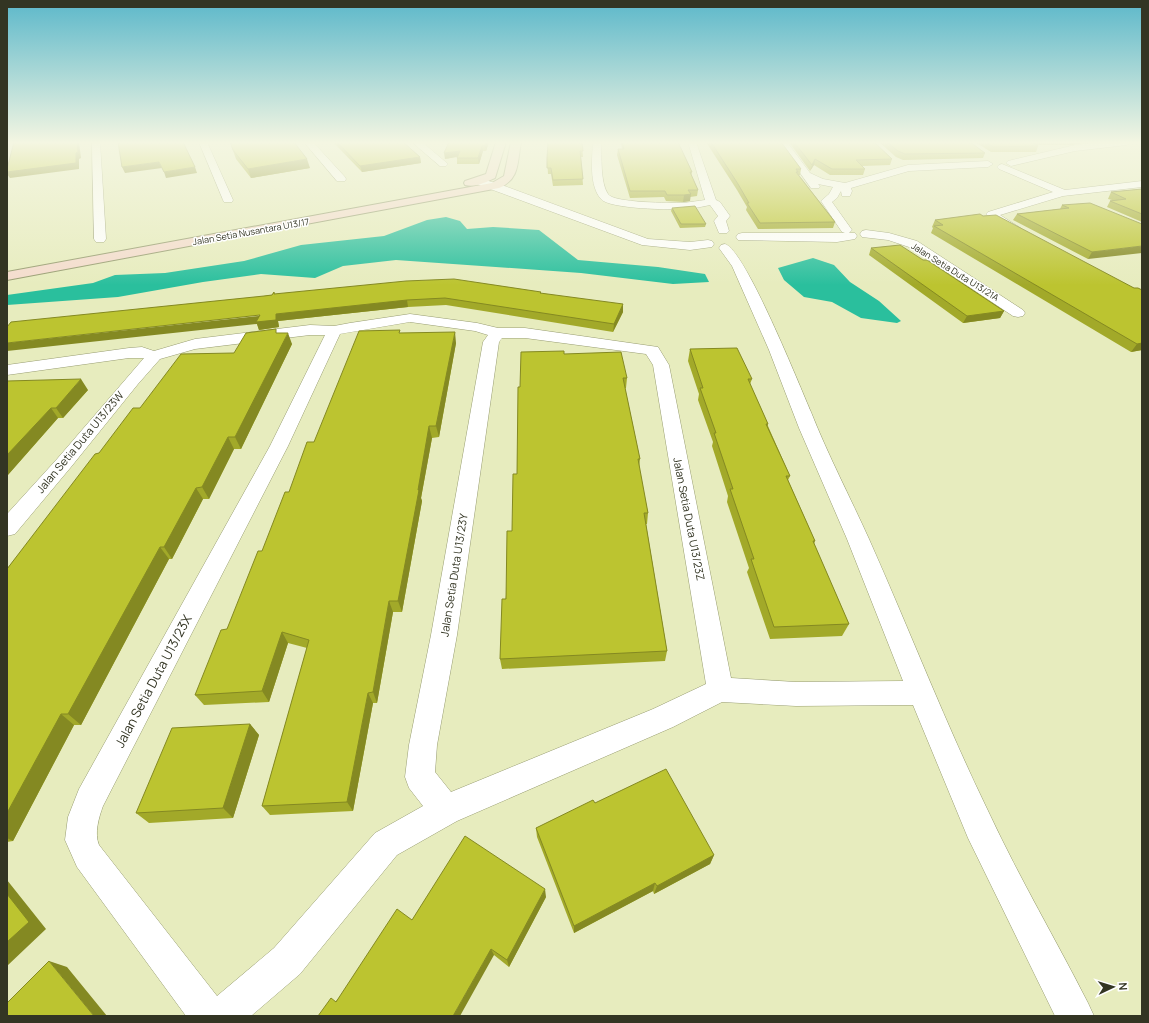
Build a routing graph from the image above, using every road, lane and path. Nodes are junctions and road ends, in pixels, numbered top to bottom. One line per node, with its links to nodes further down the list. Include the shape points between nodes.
1 (98, 190): 25 (street)
2 (224, 190): 15 (street)
3 (427, 190): 26 (main road, Jalan Setia Nusantara U13/17, via 258,219)
4 (448, 190): 27 (main road, Jalan Setia Nusantara U13/17)
5 (515, 190): 22 (street, via 646,242 690,246)
6 (534, 190): 20 (street)
7 (600, 190): 19 (street, via 606,198 623,204)
8 (707, 190): 18 (street)
9 (818, 190): 17 (street)
10 (837, 190): 17 (street, via 834,196)
11 (847, 190): 23 (street, via 839,208)
12 (1056, 190): 14 (street)
13 (1092, 190): 14 (street)
14 (1063, 193): 16 (street); 24 (street, via 992,214)
15 (228, 200)
16 (1077, 200)
17 (826, 201): 23 (street)
18 (711, 202): 19 (street); 22 (street, via 724,216)
19 (684, 206): 22 (street)
20 (597, 212)
21 (649, 230): 22 (street, via 664,234)
22 (716, 231): 23 (street, Jalan Setia Duta U13/21A, via 837,238); 35 (street, via 738,266 777,350)
23 (850, 231): 28 (street, Jalan Setia Duta U13/21A, via 861,236 866,234 889,237 913,244)
24 (1026, 235)
25 (100, 239)
26 (7, 268)
27 (7, 276)
28 (1018, 313)
29 (334, 331): 30 (street, via 410,318 477,327); 31 (street, via 303,331 196,344); 37 (street, Jalan Setia Duta U13/23X, via 279,446 123,737 90,800 84,817 81,840 88,856)
30 (497, 333): 34 (street, Jalan Setia Duta U13/23Z, via 525,333 652,350 662,373); 36 (street, Jalan Setia Duta U13/23Y, via 491,342 420,777)
31 (154, 356): 32 (street, via 142,352 129,353); 33 (street, Jalan Setia Duta U13/23W)
32 (7, 370)
33 (7, 528)
34 (720, 690): 35 (street, via 796,694); 36 (street, via 663,718)
35 (922, 693): 39 (street, via 979,827)
36 (446, 810): 38 (street, via 386,844 287,961)
37 (209, 1016)
38 (223, 1016)
39 (1075, 1016)

